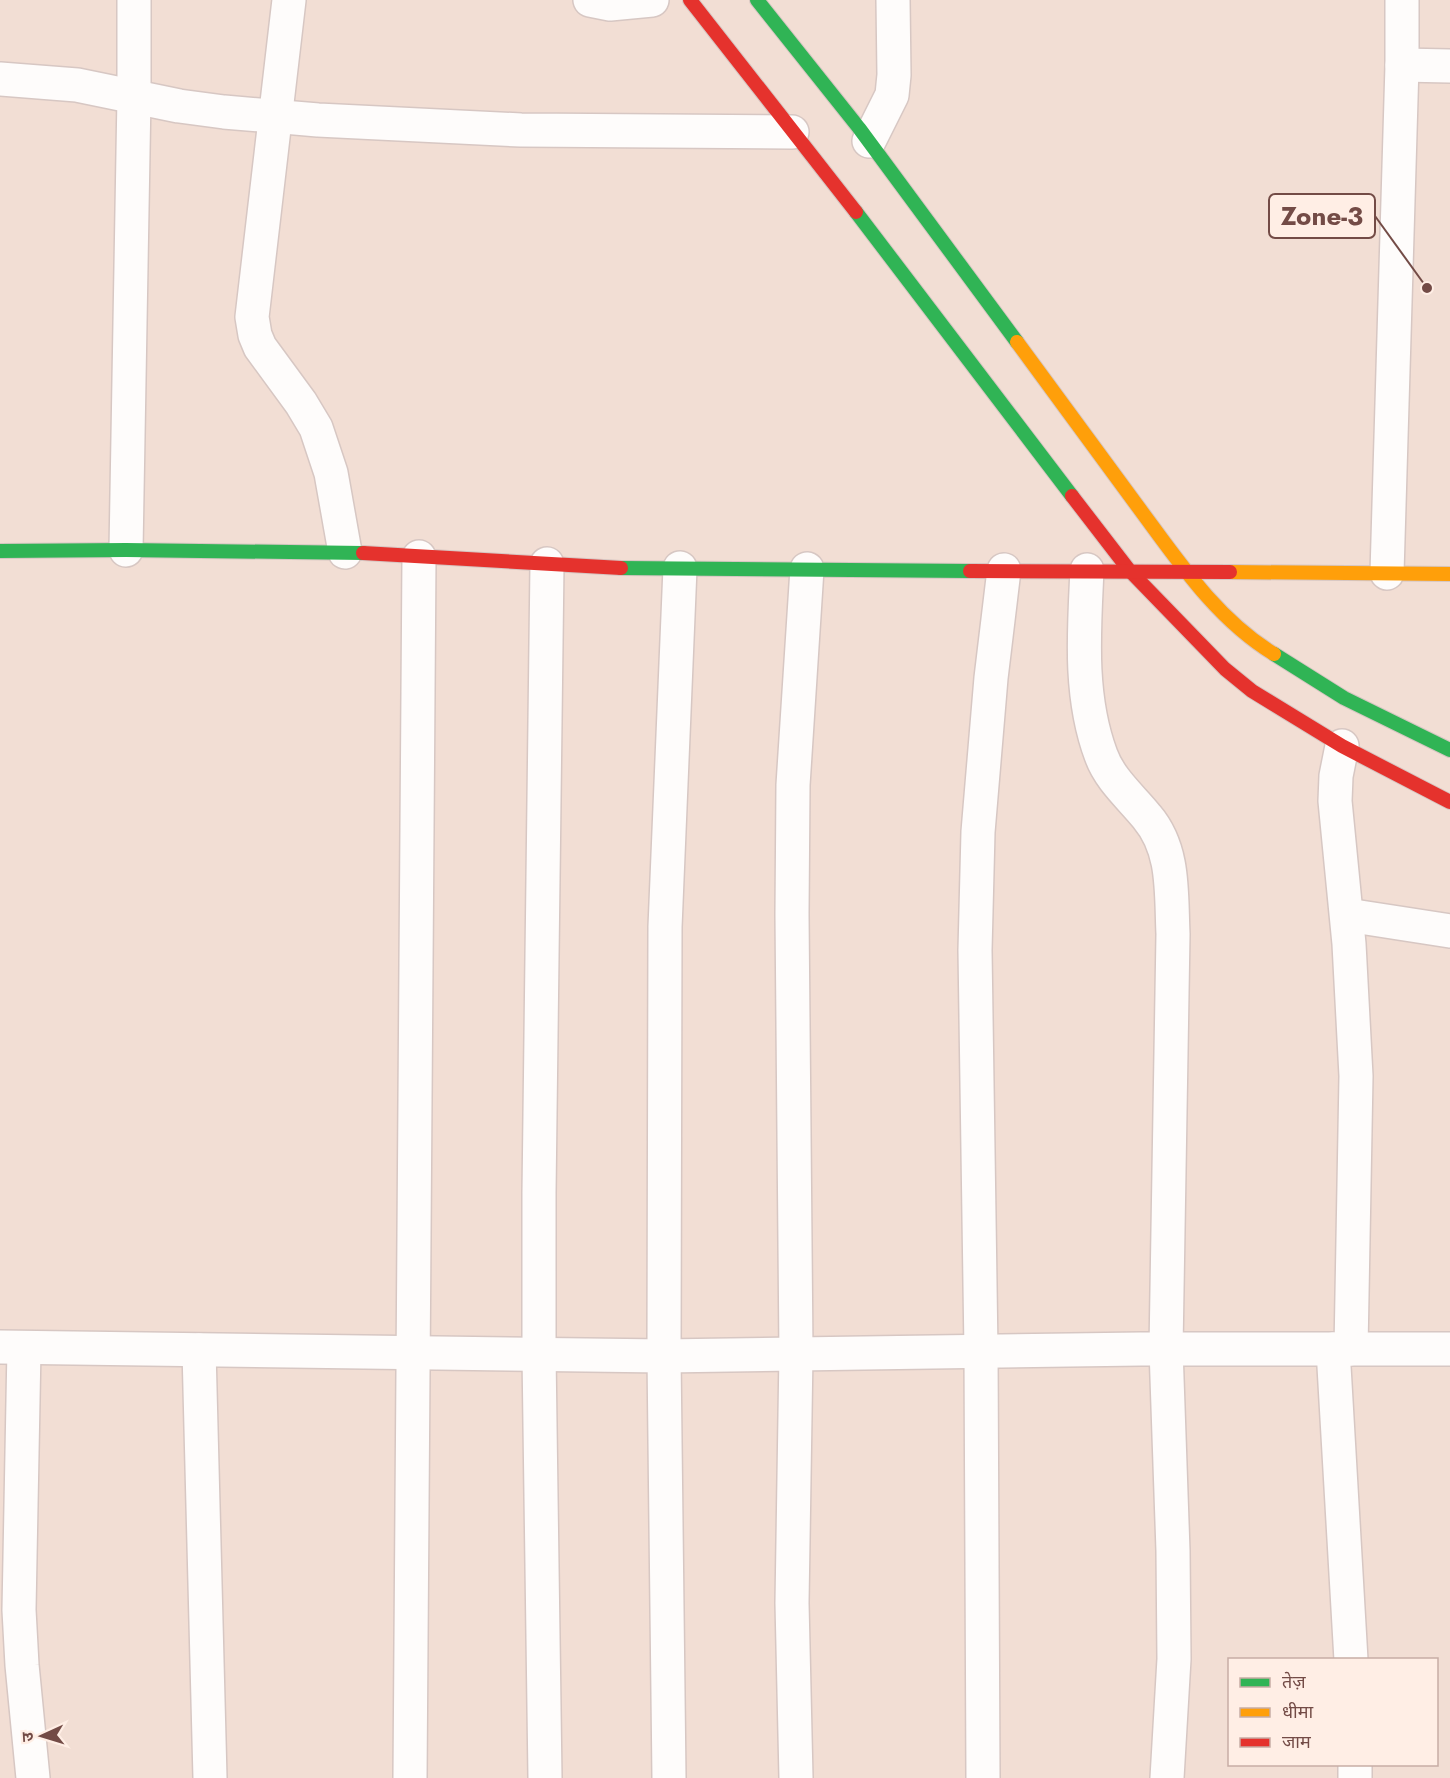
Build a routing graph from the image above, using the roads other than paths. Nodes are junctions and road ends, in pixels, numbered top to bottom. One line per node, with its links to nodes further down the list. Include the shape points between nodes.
1 (134, 0): 12 (street)
2 (289, 0): 13 (street)
3 (590, 0): 4 (street, via 610,4)
4 (652, 0)
5 (690, 0): 14 (street)
6 (757, 0): 15 (street)
7 (893, 0): 15 (street, via 892,95)
8 (1402, 0): 9 (street)
9 (1402, 65): 10 (street); 27 (street)
10 (1450, 66)
11 (0, 79): 12 (street, via 77,85)
12 (134, 96): 13 (street, via 178,106); 16 (street)
13 (276, 116): 14 (street, via 521,130); 18 (street, via 253,326 260,347 316,428 331,473)
14 (792, 132): 25 (street)
15 (868, 141): 26 (street)
16 (126, 550): 17 (street); 18 (street)
17 (0, 552)
18 (345, 552): 19 (street)
19 (418, 557): 20 (street); 40 (street)
20 (547, 564): 21 (street); 42 (street)
21 (680, 568): 22 (street); 43 (street, via 665,927)
22 (807, 569): 23 (street); 41 (street, via 794,785 792,914)
23 (1004, 570): 24 (street); 39 (street, via 978,832 975,950)
24 (1087, 570): 25 (street); 35 (street, via 1086,701 1092,726 1115,780 1161,836 1171,881)
25 (1129, 570): 26 (street); 29 (street, via 1225,669 1252,691)
26 (1186, 571): 27 (street); 30 (street, via 1225,617 1254,642 1344,698)
27 (1387, 573): 28 (street)
28 (1450, 574)
29 (1342, 746): 31 (street); 32 (street, via 1335,801)
30 (1450, 750)
31 (1450, 802)
32 (1347, 915): 33 (street); 36 (street, via 1356,1076)
33 (1450, 931)
34 (12, 1347): 38 (street); 45 (street, via 19,1610)
35 (1166, 1349): 36 (street); 39 (street); 52 (street, via 1174,1659)
36 (1342, 1349): 37 (street); 44 (street)
37 (1450, 1349)
38 (199, 1350): 40 (street); 46 (street)
39 (981, 1351): 41 (street); 51 (street)
40 (413, 1352): 42 (street); 47 (street)
41 (796, 1353): 43 (street); 50 (street, via 792,1602)
42 (539, 1354): 43 (street); 48 (street)
43 (664, 1356): 49 (street)
44 (1351, 1658)
45 (33, 1778)
46 (210, 1778)
47 (410, 1778)
48 (545, 1778)
49 (669, 1778)
50 (796, 1778)
51 (983, 1778)
52 (1167, 1778)

